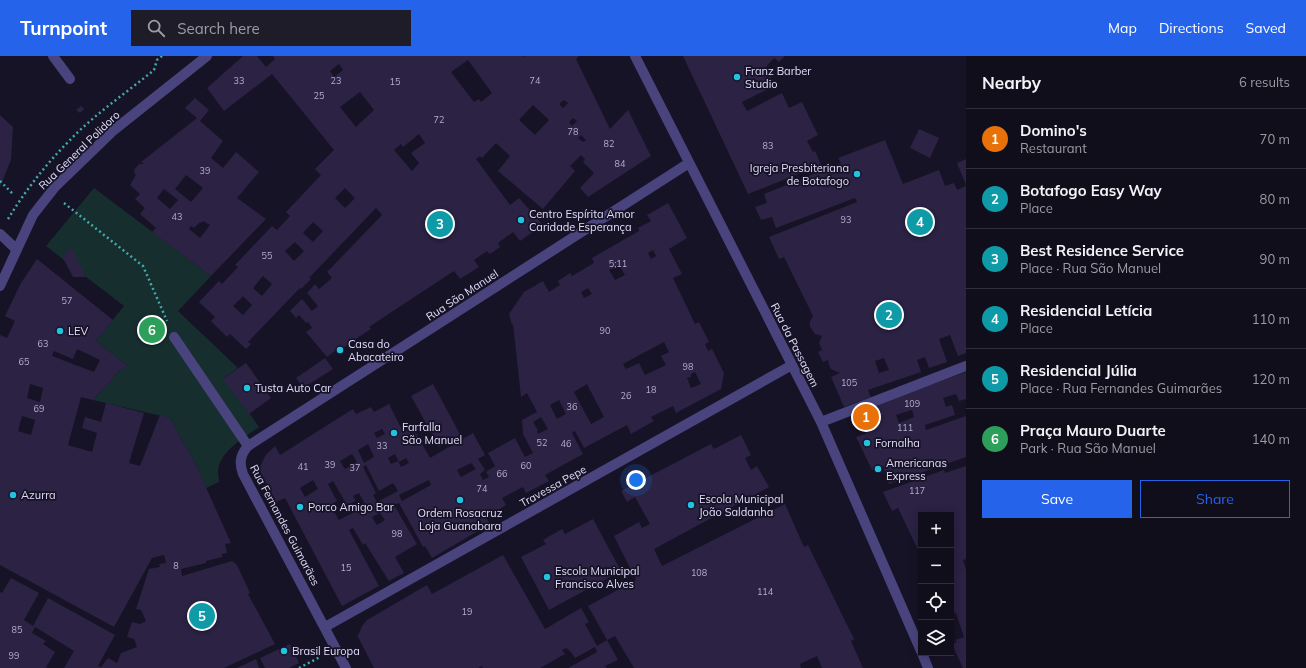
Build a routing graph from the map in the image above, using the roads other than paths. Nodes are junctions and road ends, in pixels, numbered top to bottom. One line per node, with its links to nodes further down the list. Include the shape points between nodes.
1 (53, 56): 4 (street)
2 (207, 56): 7 (street, Rua General Polidoro, via 114,130 55,187 33,215)
3 (635, 56): 5 (street, Rua da Passagem)
4 (70, 79)
5 (689, 163): 10 (street, Rua da Passagem); 13 (street, Rua São Manuel)
6 (0, 234): 7 (street)
7 (17, 250): 8 (street, Rua General Polidoro)
8 (0, 286)
9 (174, 337): 13 (street)
10 (792, 365): 12 (street, Rua da Passagem); 14 (street, Travessa Pepe)
11 (966, 366): 12 (street)
12 (821, 422): 15 (street, Rua da Passagem)
13 (248, 446): 14 (street, Rua Fernandes Guimarães, via 240,459 242,474)
14 (325, 627): 17 (street, Rua Fernandes Guimarães)
15 (918, 645)
16 (923, 656): 18 (street, Rua da Passagem)
17 (346, 668)
18 (928, 668)

